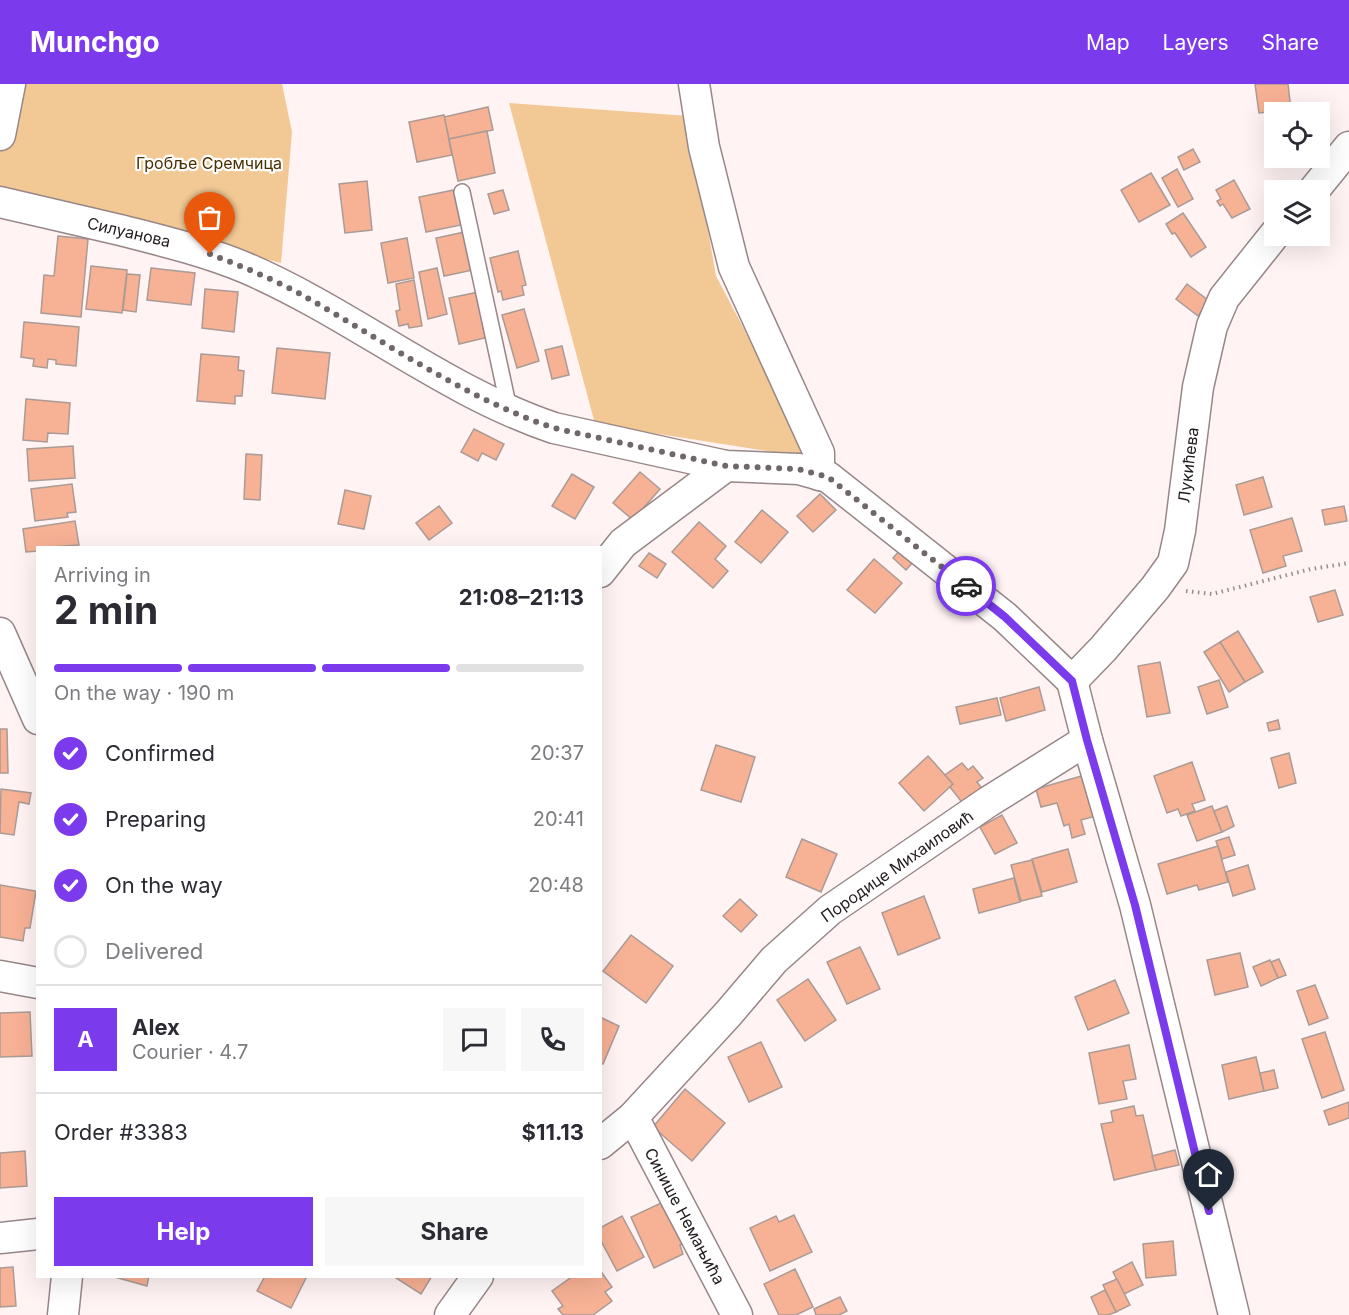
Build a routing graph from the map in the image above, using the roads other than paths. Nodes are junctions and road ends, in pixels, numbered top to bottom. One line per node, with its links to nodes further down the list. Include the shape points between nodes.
1 (10, 84): 3 (street)
2 (694, 84): 11 (street, via 704,147 734,267 819,453)
3 (0, 135)
4 (1349, 147): 5 (street)
5 (1322, 180)
6 (462, 192): 9 (lane)
7 (0, 202): 9 (street, Силуанова, via 191,247 246,268)
8 (1265, 246): 14 (street, Лукићева, via 1224,298 1212,326 1198,387 1173,563)
9 (509, 409): 10 (street, Силуанова, via 554,428)
10 (726, 466): 11 (street, Силуанова, via 798,469); 12 (street, via 623,543)
11 (819, 475): 14 (street, Силуанова, via 828,477 1005,617)
12 (602, 569)
13 (0, 633): 15 (street)
14 (1072, 681): 16 (street)
15 (36, 714)
16 (1087, 740): 19 (street, Породице Михаиловић, via 830,910 774,960); 28 (street, via 1135,905)
17 (0, 976): 18 (street)
18 (36, 983)
19 (633, 1117): 20 (street, Породице Михаиловић); 27 (street, Синише Немањића)
20 (602, 1142)
21 (36, 1234): 22 (street)
22 (0, 1238)
23 (66, 1278): 25 (street)
24 (477, 1278): 26 (street)
25 (63, 1315)
26 (450, 1315)
27 (736, 1315)
28 (1234, 1315)

